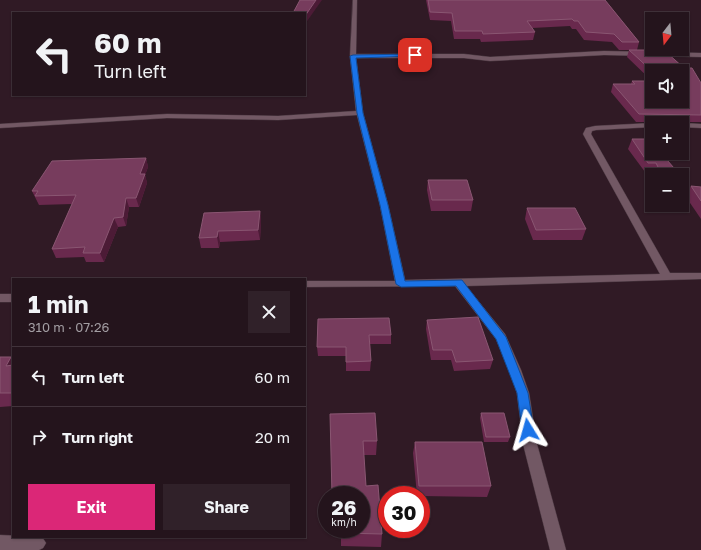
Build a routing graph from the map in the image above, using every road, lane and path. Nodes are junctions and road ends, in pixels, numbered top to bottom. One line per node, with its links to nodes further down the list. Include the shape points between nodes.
1 (355, 0): 2 (street)
2 (353, 56): 3 (street, via 464,56 490,59 604,53); 4 (street)
3 (701, 56)
4 (360, 113): 7 (street, via 278,118 167,116); 13 (street)
5 (645, 125): 10 (street, via 595,128 587,134)
6 (689, 125): 8 (street)
7 (0, 126)
8 (701, 126)
9 (701, 276): 10 (street)
10 (667, 277): 11 (street)
11 (458, 282): 13 (street); 18 (street, via 501,337 515,370 523,393 530,444)
12 (306, 284): 13 (street)
13 (401, 284)
14 (0, 298): 15 (street)
15 (12, 298)
16 (0, 543): 17 (street)
17 (39, 543)
18 (558, 550)

